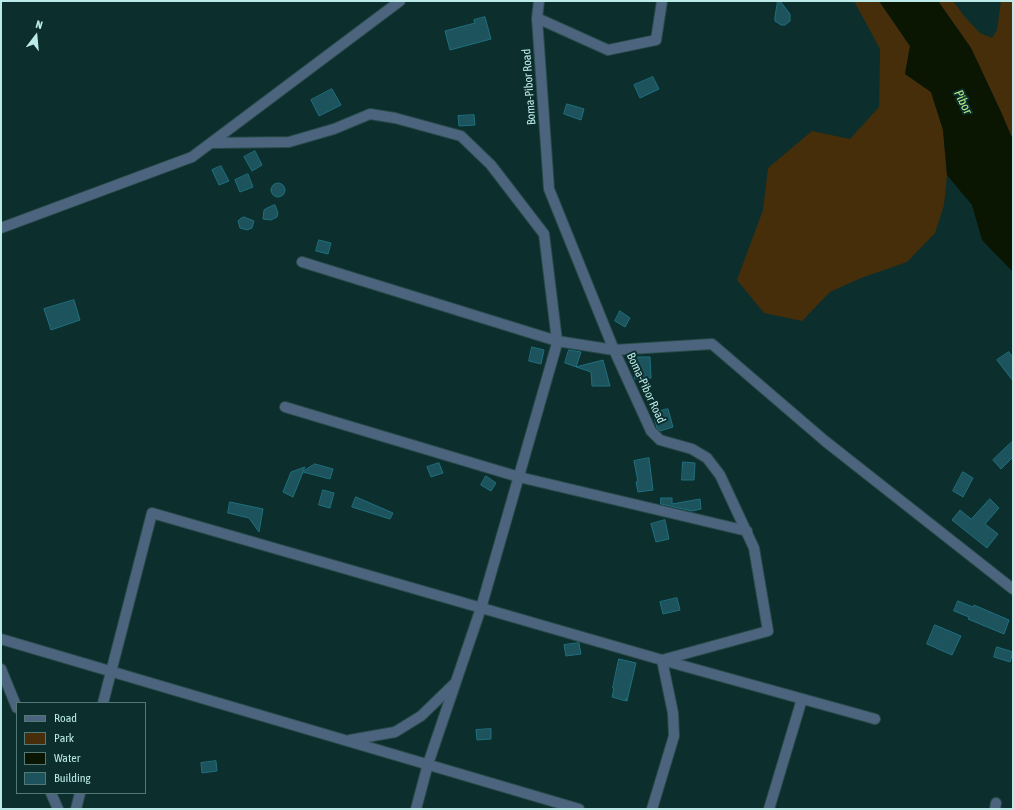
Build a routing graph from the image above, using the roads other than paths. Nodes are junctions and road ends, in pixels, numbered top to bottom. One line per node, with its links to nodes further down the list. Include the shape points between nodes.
1 (400, 1): 5 (street)
2 (538, 1): 4 (street, Boma-Pibor Road)
3 (662, 1): 4 (street, via 656,40 608,50)
4 (537, 18): 9 (street, Boma-Pibor Road, via 550,189)
5 (211, 143): 6 (street, via 192,157); 8 (street, via 289,142 334,129 370,114 461,136 491,165 544,234)
6 (1, 228)
7 (302, 262): 8 (street)
8 (557, 341): 9 (street); 11 (street)
9 (614, 350): 12 (street, Boma-Pibor Road, via 651,431 660,440 692,449 707,458 720,474); 13 (street, via 712,344 825,441)
10 (285, 407): 11 (street)
11 (519, 477): 12 (street); 14 (street)
12 (747, 531): 16 (street, Boma-Pibor Road, via 754,548 768,631)
13 (1013, 588)
14 (481, 608): 16 (street); 18 (street, via 152,513); 19 (street)
15 (1, 639): 18 (street)
16 (662, 660): 20 (street); 32 (street, via 673,713 674,736)
17 (1, 669): 22 (street)
18 (112, 671): 21 (street); 24 (street)
19 (456, 681): 24 (street, via 421,716 395,732); 25 (street)
20 (802, 699): 23 (street); 33 (street)
21 (103, 702)
22 (16, 706)
23 (875, 719)
24 (348, 741): 25 (street)
25 (428, 764): 30 (street); 31 (street)
26 (51, 794): 28 (street)
27 (80, 794): 29 (street)
28 (58, 809)
29 (76, 809)
30 (416, 809)
31 (579, 809)
32 (652, 809)
33 (769, 809)

